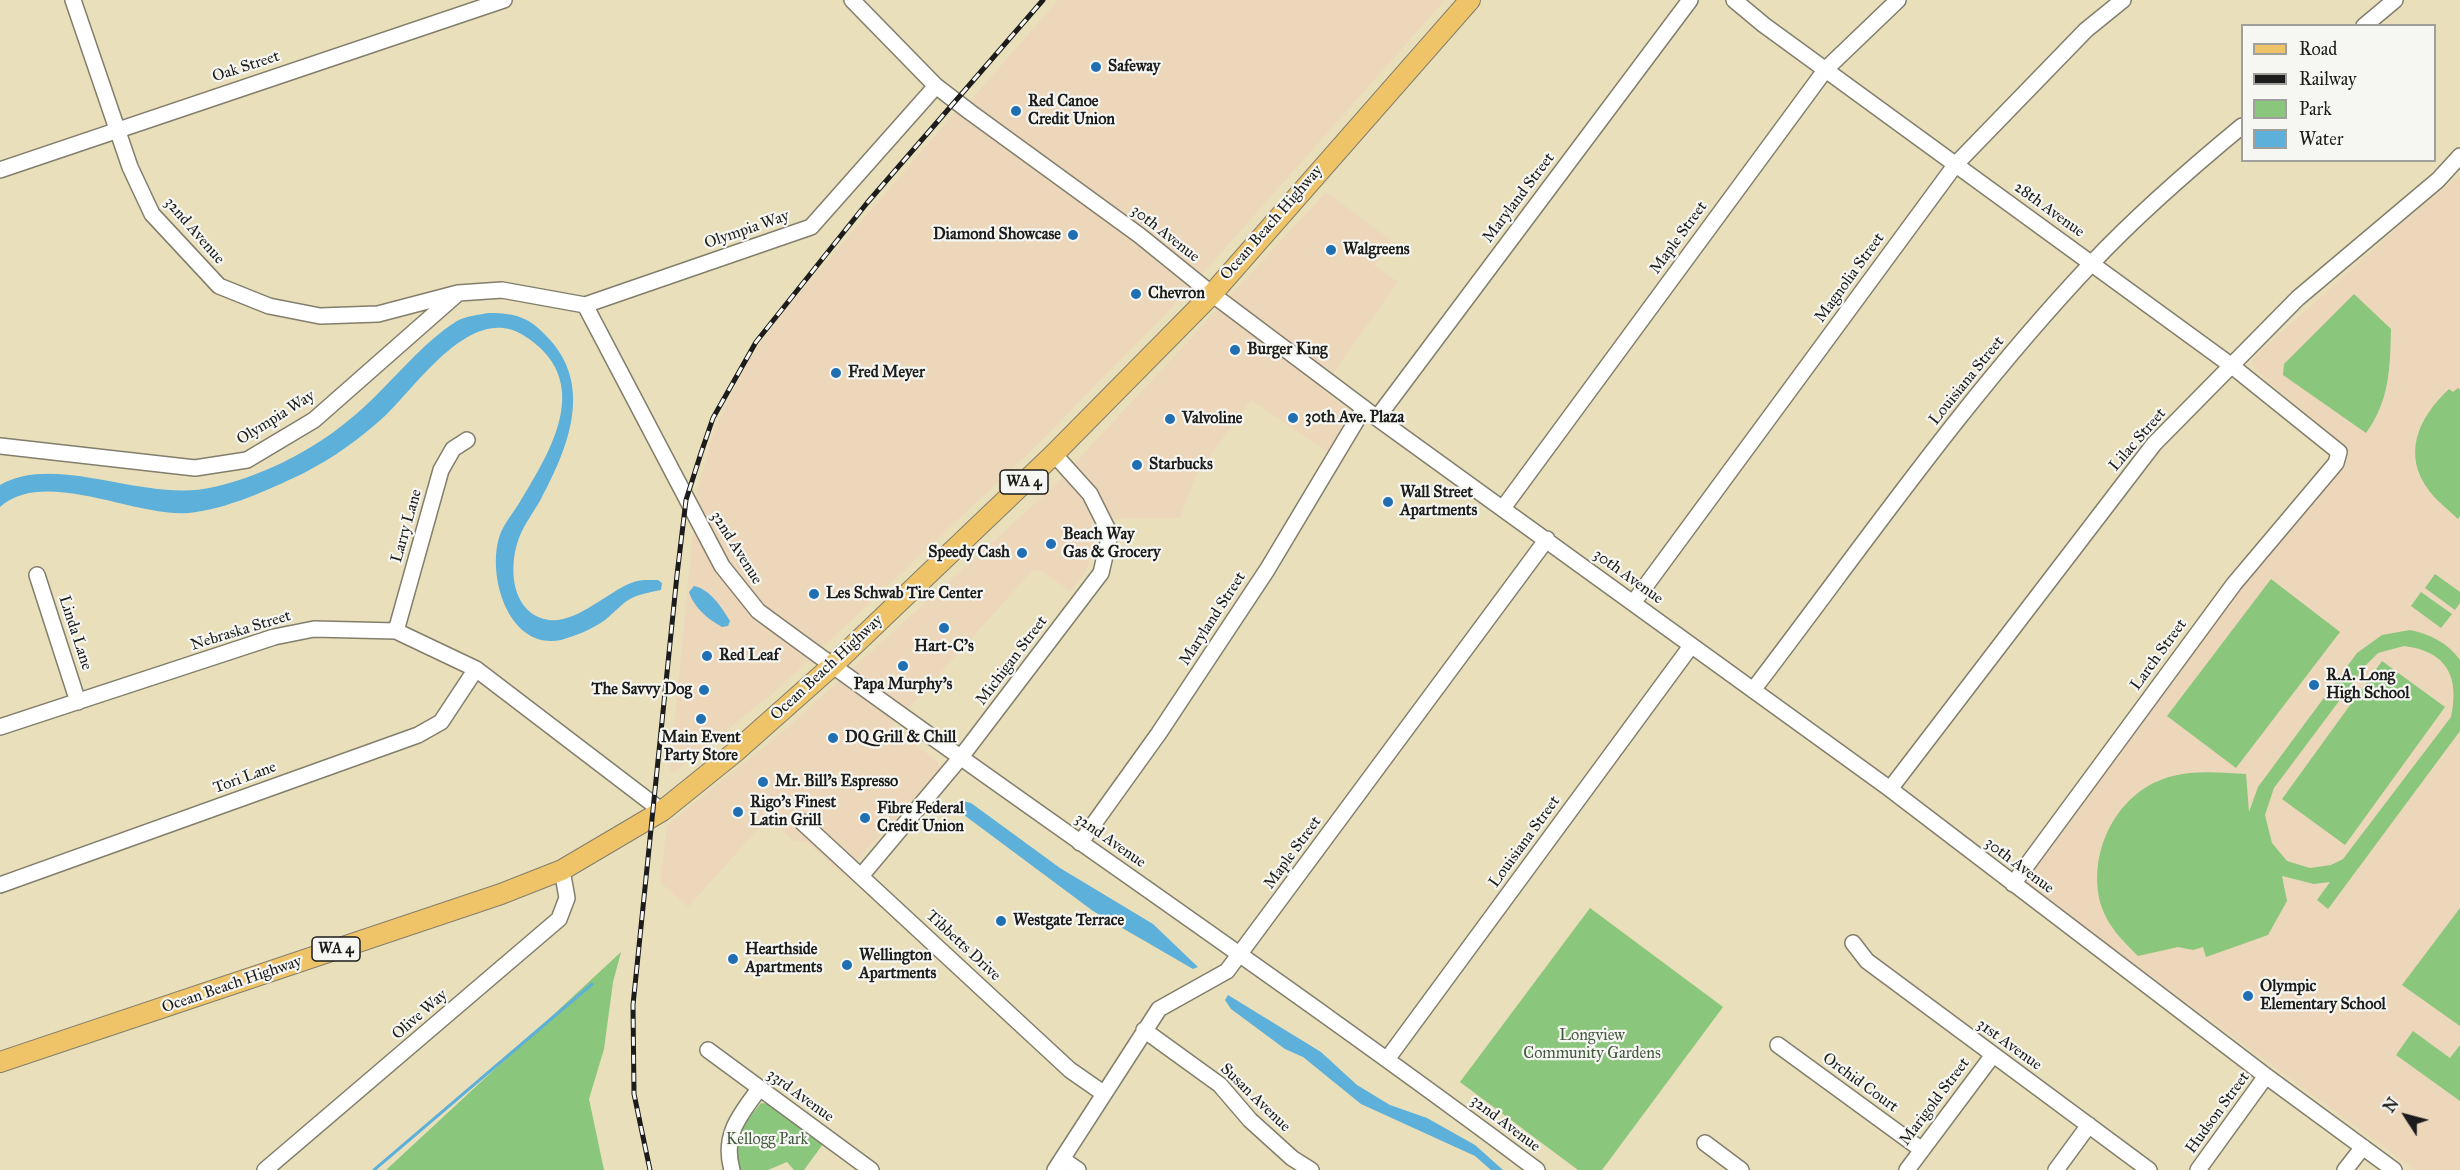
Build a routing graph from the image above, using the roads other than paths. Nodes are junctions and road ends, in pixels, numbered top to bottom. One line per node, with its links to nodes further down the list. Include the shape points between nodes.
1 (74, 0): 14 (street, 32nd Avenue)
2 (504, 0): 14 (street, Oak Street)
3 (852, 0): 12 (street, 30th Avenue)
4 (1470, 0): 22 (main road, Ocean Beach Highway / WA 4)
5 (1690, 0): 26 (street, Maryland Street)
6 (1734, 0): 11 (street, 28th Avenue)
7 (1898, 0): 11 (street, Maple Street)
8 (2123, 0): 16 (street, Magnolia Street, via 2086,30)
9 (2395, 0): 10 (street)
10 (2366, 24)
11 (1826, 69): 16 (street, 28th Avenue); 31 (street, Maple Street)
12 (936, 86): 22 (street, 30th Avenue, via 1139,235); 23 (street, Olympia Way, via 811,227)
13 (2241, 127): 20 (street, Louisiana Street, via 2170,185)
14 (118, 129): 17 (street, Oak Street); 21 (street, 32nd Avenue, via 152,214 219,286 268,306 320,316 378,314)
15 (2460, 156): 19 (street, Lilac Street)
16 (1956, 164): 20 (street, 28th Avenue); 34 (street, Magnolia Street)
17 (0, 170)
18 (2460, 172): 19 (street)
19 (2438, 180): 24 (street, Lilac Street, via 2298,298)
20 (2092, 263): 24 (street, 28th Avenue); 39 (street, Louisiana Street, via 1992,376)
21 (458, 293): 23 (street, 32nd Avenue, via 502,290); 28 (street, Olympia Way, via 314,420 247,460 195,468)
22 (1212, 294): 25 (street, 30th Avenue); 30 (main road, Ocean Beach Highway / WA 4)
23 (585, 305): 37 (street, 32nd Avenue, via 722,566 758,611)
24 (2232, 366): 29 (street, 28th Avenue); 43 (street, Lilac Street, via 2154,444)
25 (1364, 408): 26 (street, 30th Avenue); 46 (street, Maryland Street, via 1267,570)
26 (1377, 418): 31 (street, 30th Avenue)
27 (467, 440): 35 (street, Larry Lane, via 453,449 441,470)
28 (0, 446)
29 (2339, 452): 49 (street, Larch Street, via 2336,463 2234,584)
30 (1054, 454): 37 (main road, Ocean Beach Highway / WA 4); 42 (street, Michigan Street, via 1090,494 1110,534 1101,573)
31 (1503, 508): 32 (street, 30th Avenue)
32 (1547, 539): 34 (street, 30th Avenue); 52 (street, Maple Street)
33 (37, 575): 40 (street, Linda Lane)
34 (1634, 603): 36 (street, 30th Avenue)
35 (396, 631): 38 (street, Nebraska Street); 40 (street, Nebraska Street, via 314,629 274,637)
36 (1691, 646): 39 (street, 30th Avenue); 57 (street, Louisiana Street)
37 (832, 666): 42 (street, 32nd Avenue); 44 (main road, Ocean Beach Highway / WA 4)
38 (476, 669): 44 (street, Nebraska Street); 50 (street, Tori Lane, via 441,722 418,735)
39 (1754, 690): 43 (street, 30th Avenue)
40 (78, 702): 41 (street, Nebraska Street)
41 (0, 728)
42 (961, 757): 46 (street, 32nd Avenue); 48 (street, Michigan Street)
43 (1890, 789): 49 (street, 30th Avenue)
44 (662, 811): 47 (main road, Ocean Beach Highway / WA 4)
45 (802, 822): 48 (street, Tibbetts Drive)
46 (1080, 843): 52 (street, 32nd Avenue)
47 (562, 870): 58 (main road, Ocean Beach Highway / WA 4); 67 (street, Olive Way, via 567,898 560,919)
48 (861, 876): 61 (street, Tibbetts Drive, via 1070,1070)
49 (2013, 884): 59 (street, 30th Avenue)
50 (0, 885)
51 (1853, 943): 56 (street, 31st Avenue, via 1867,961)
52 (1240, 955): 53 (street, Maple Street, via 1214,980 1159,1009); 57 (street, 32nd Avenue)
53 (1144, 1030): 61 (street, Maple Street); 71 (street, Susan Avenue, via 1220,1085 1250,1120)
54 (1778, 1045): 65 (street, Orchid Court)
55 (708, 1050): 60 (street, 33rd Avenue)
56 (1993, 1055): 62 (street, 31st Avenue); 65 (street, Marigold Street)
57 (1388, 1058): 72 (street, 32nd Avenue)
58 (0, 1062)
59 (2266, 1076): 64 (street, 30th Avenue); 77 (street, Hudson Street)
60 (759, 1089): 68 (street, via 731,1130 728,1143); 69 (street, 33rd Avenue)
61 (1104, 1093): 66 (street, Maple Street)
62 (2089, 1125): 75 (street); 76 (street, 31st Avenue)
63 (1705, 1143): 73 (street)
64 (2363, 1147): 78 (street); 79 (street, 30th Avenue)
65 (1922, 1150): 74 (street, Marigold Street)
66 (1059, 1164): 70 (street)
67 (265, 1170)
68 (732, 1170)
69 (871, 1170)
70 (1078, 1170)
71 (1311, 1170)
72 (1537, 1170)
73 (1741, 1170)
74 (1907, 1170)
75 (2056, 1170)
76 (2149, 1170)
77 (2198, 1170)
78 (2345, 1170)
79 (2394, 1170)

